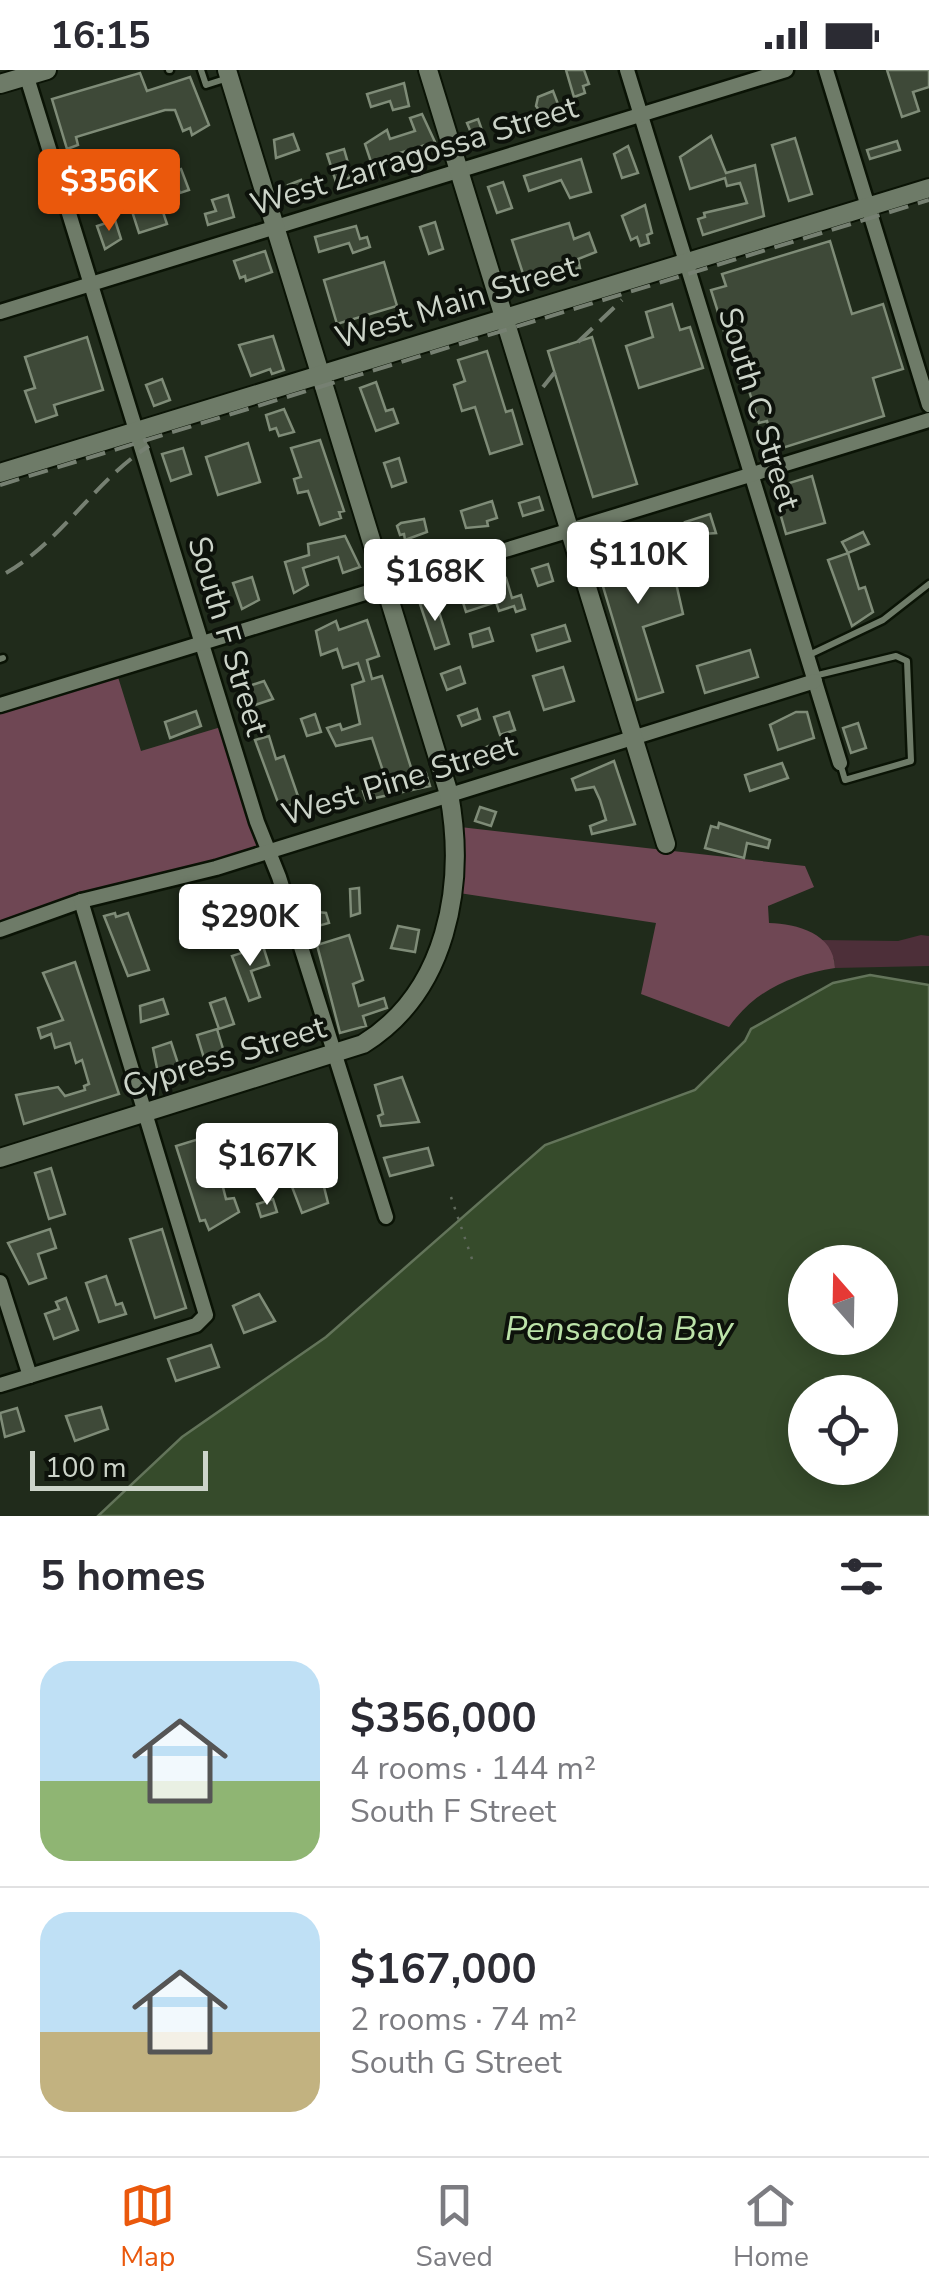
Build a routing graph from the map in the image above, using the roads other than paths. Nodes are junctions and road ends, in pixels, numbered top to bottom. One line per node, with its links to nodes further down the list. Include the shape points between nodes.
1 (47, 70): 7 (street)
2 (201, 70): 8 (lane, via 206,85)
3 (428, 70): 11 (street)
4 (627, 70): 10 (street, South C Street)
5 (786, 70): 10 (street, West Zarragossa Street)
6 (826, 70): 13 (street)
7 (26, 73): 9 (street); 16 (street, South F Street)
8 (228, 74): 14 (street, Cypress Street)
9 (0, 84)
10 (640, 115): 11 (street, West Zarragossa Street); 15 (street, South C Street)
11 (459, 171): 14 (street, West Zarragossa Street); 18 (street)
12 (929, 188): 13 (street, West Main Street)
13 (868, 206): 15 (street, West Main Street); 20 (street)
14 (276, 227): 16 (street, West Zarragossa Street); 19 (street, Cypress Street)
15 (686, 262): 18 (street, West Main Street); 24 (street, South C Street)
16 (91, 284): 17 (street, West Zarragossa Street); 22 (street, South F Street)
17 (0, 312)
18 (504, 318): 19 (street, West Main Street); 25 (street)
19 (320, 375): 22 (street, West Main Street); 27 (street, Cypress Street)
20 (929, 405)
21 (929, 420): 24 (street)
22 (136, 431): 23 (street, West Main Street); 28 (street, South F Street)
23 (0, 473)
24 (750, 475): 25 (street); 29 (street, South C Street)
25 (570, 531): 27 (street); 32 (street)
26 (929, 584): 29 (lane, via 883,620)
27 (386, 586): 28 (street); 34 (street, Cypress Street)
28 (202, 643): 31 (street); 36 (street, South F Street)
29 (807, 656): 30 (street, South C Street)
30 (814, 679): 32 (street, West Pine Street); 33 (street, South C Street); 33 (lane, via 896,656 907,661 911,761 845,780)
31 (0, 704)
32 (632, 738): 34 (street, West Pine Street); 35 (street)
33 (840, 763)
34 (449, 794): 36 (street, West Pine Street); 39 (street, Cypress Street, via 455,874 432,965 397,1019)
35 (666, 844)
36 (267, 850): 37 (street, West Pine Street); 39 (street, South F Street)
37 (81, 901): 38 (street, West Pine Street); 40 (street)
38 (0, 930)
39 (334, 1056): 40 (street, Cypress Street); 42 (street, South F Street)
40 (148, 1112): 41 (street, Cypress Street); 44 (street, via 206,1315 196,1325)
41 (0, 1158)
42 (386, 1217)
43 (0, 1282): 44 (street)
44 (30, 1376): 45 (street)
45 (0, 1385)

